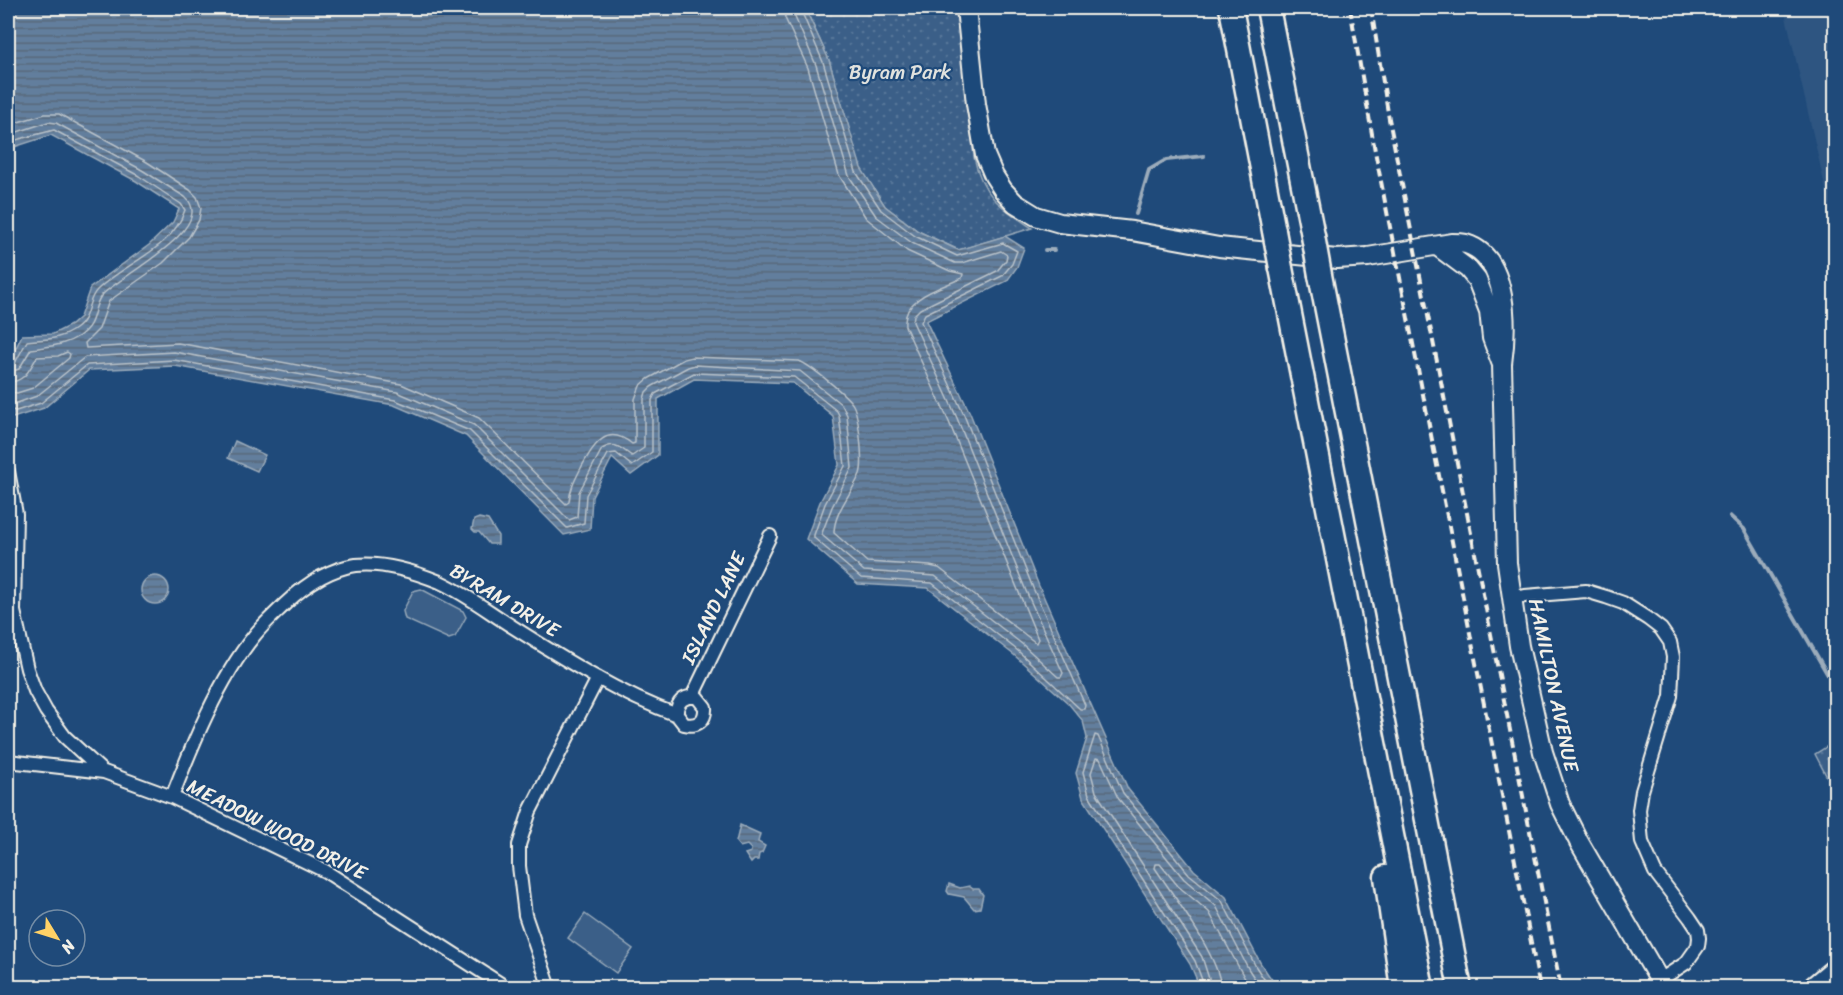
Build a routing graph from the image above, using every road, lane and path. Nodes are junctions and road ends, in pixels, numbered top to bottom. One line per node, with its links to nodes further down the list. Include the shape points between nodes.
1 (966, 8): 6 (main road, HAMILTON AVENUE, via 985,155 1003,190 1036,216 1219,247 1337,260 1452,243 1466,244 1487,258 1502,292 1505,319 1502,364)
2 (1231, 8): 12 (highway, bridge)
3 (1268, 8): 22 (highway, bridge)
4 (8, 471): 7 (street, via 16,514)
5 (770, 536): 10 (street, ISLAND LANE)
6 (1512, 599): 17 (main road, HAMILTON AVENUE, via 1543,752 1560,804); 17 (street, via 1586,591 1623,603 1648,618 1670,642 1671,696 1642,791 1642,842 1655,872 1698,930 1699,938 1686,963)
7 (14, 611): 8 (street); 14 (street, via 27,669 40,701 65,737)
8 (8, 630)
9 (598, 678): 11 (street, BYRAM DRIVE); 15 (street, BYRAM DRIVE, via 440,583 378,565 340,569 305,587 254,636 228,675); 19 (street, via 530,811 519,845 525,915)
10 (693, 697): 11 (street, via 680,702); 11 (street, BYRAM DRIVE, via 703,702 704,718 694,725 684,724)
11 (677, 715)
12 (1372, 732): 20 (highway); 21 (highway)
13 (8, 760): 14 (street, MEADOW WOOD DRIVE)
14 (104, 772): 15 (street, MEADOW WOOD DRIVE)
15 (172, 797): 18 (street, MEADOW WOOD DRIVE, via 325,871)
16 (1836, 963): 23 (street)
17 (1662, 983)
18 (507, 987)
19 (550, 987)
20 (1402, 987)
21 (1422, 987)
22 (1460, 987)
23 (1806, 987)

